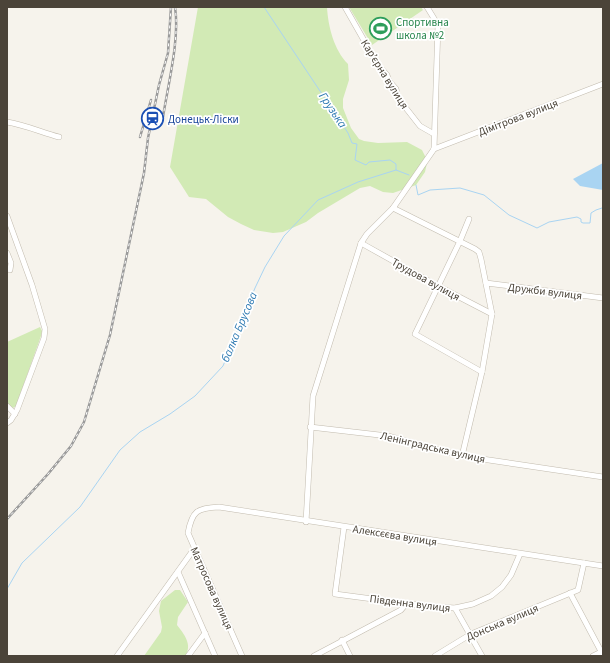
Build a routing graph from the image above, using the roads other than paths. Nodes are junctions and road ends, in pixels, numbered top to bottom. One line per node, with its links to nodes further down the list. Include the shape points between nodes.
1 (345, 7): 5 (street, Кар’єрна вулиця, via 378,65 396,89 398,98 420,126)
2 (427, 7): 5 (street, via 438,25)
3 (603, 84): 7 (street, Дімітрова вулиця)
4 (7, 122): 6 (street, via 22,124)
5 (434, 134): 7 (street)
6 (59, 137)
7 (434, 149): 8 (street)
8 (393, 208): 11 (street); 12 (street)
9 (7, 216): 21 (street, via 45,329 44,338)
10 (469, 219): 11 (street)
11 (460, 241): 15 (street, via 479,252); 16 (street)
12 (361, 243): 16 (street, Трудова вулиця); 23 (street, via 313,396)
13 (7, 253): 14 (street, via 11,263)
14 (10, 270)
15 (486, 283): 17 (street, Дружби вулиця); 18 (street)
16 (438, 286): 18 (street, Трудова вулиця); 19 (street, via 415,334)
17 (603, 298)
18 (492, 314): 19 (street)
19 (482, 372): 24 (street)
20 (7, 406): 21 (street)
21 (15, 414): 22 (street)
22 (7, 423)
23 (310, 427): 24 (street, Ленінградська вулиця, via 388,436); 27 (street)
24 (462, 456): 25 (street, Ленінградська вулиця)
25 (603, 477)
26 (191, 518): 27 (street, Алексєєва вулиця, via 198,510 219,508); 29 (street, Матросова вулиця, via 188,533)
27 (306, 522): 28 (street, Алексєєва вулиця)
28 (344, 527): 30 (street, Алексєєва вулиця); 35 (street, Південна вулиця, via 335,594)
29 (194, 550): 33 (street); 44 (street, Матросова вулиця)
30 (520, 554): 31 (street, Алексєєва вулиця); 36 (street, via 511,574 491,596)
31 (584, 563): 32 (street, Алексєєва вулиця); 34 (street, via 578,590)
32 (603, 566)
33 (178, 572): 37 (street); 41 (street)
34 (570, 593): 38 (street, Донська вулиця); 40 (street)
35 (406, 604): 36 (street, Південна вулиця); 39 (street, via 401,610)
36 (455, 608): 38 (street, Південна вулиця)
37 (205, 633): 42 (street); 43 (street)
38 (470, 634): 47 (street, Донська вулиця); 48 (street, Південна вулиця)
39 (342, 640): 45 (street); 46 (street)
40 (602, 654): 49 (street)
41 (117, 656)
42 (188, 656)
43 (215, 656)
44 (242, 656)
45 (314, 656)
46 (350, 656)
47 (435, 656)
48 (482, 656)
49 (593, 656)

